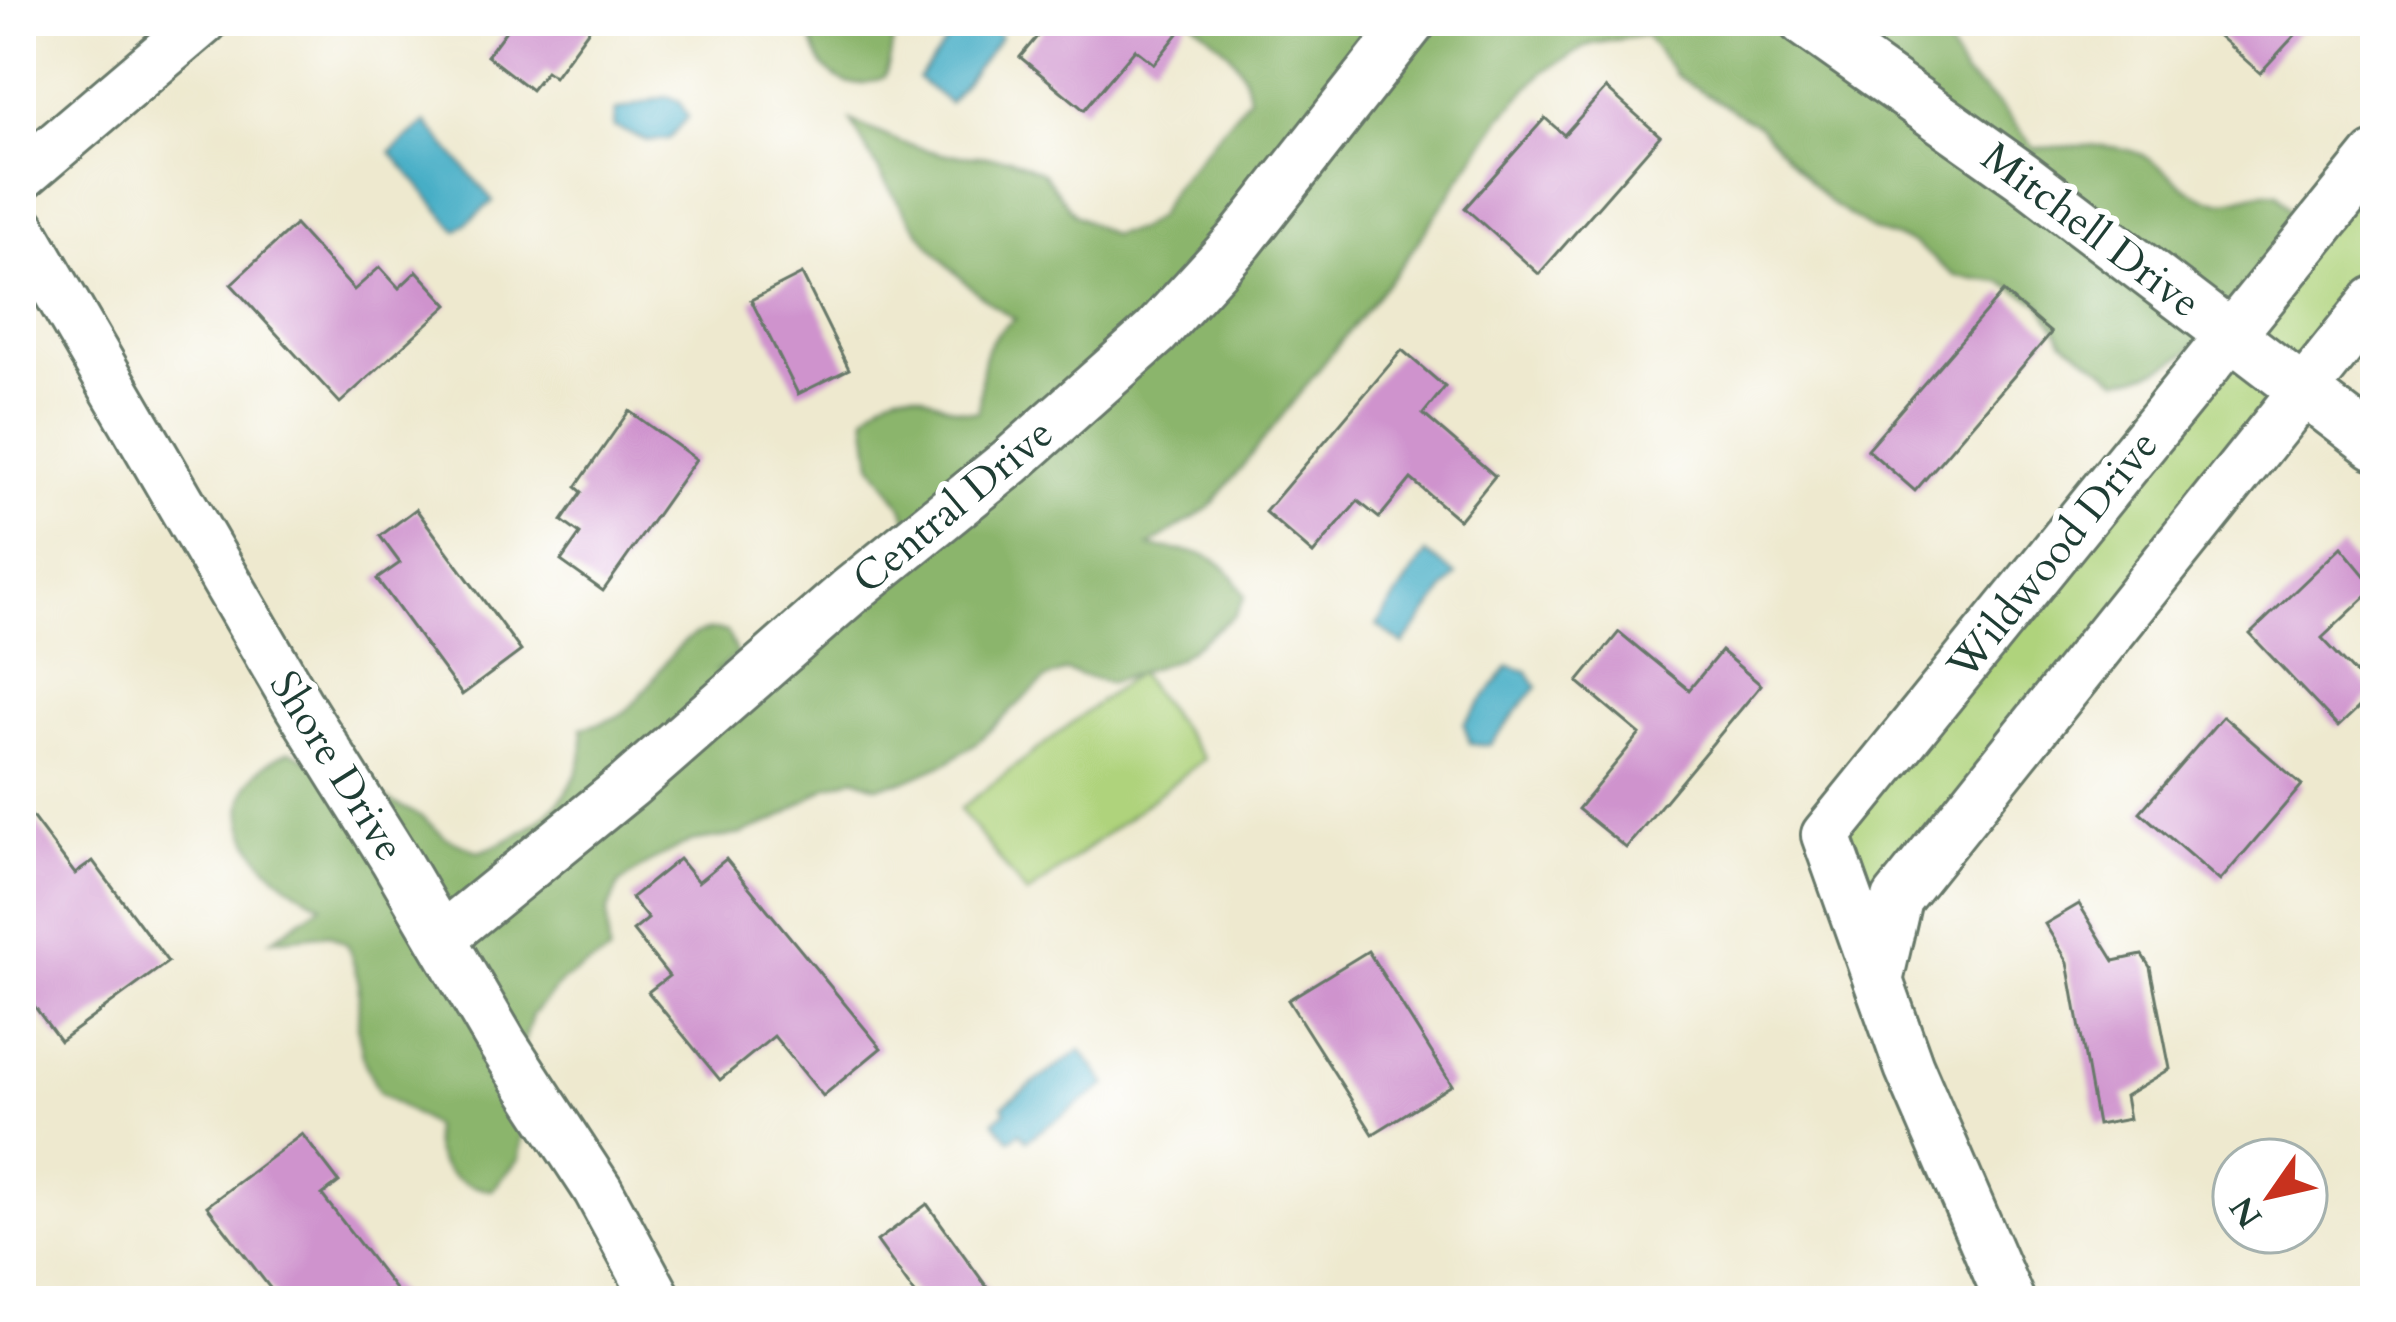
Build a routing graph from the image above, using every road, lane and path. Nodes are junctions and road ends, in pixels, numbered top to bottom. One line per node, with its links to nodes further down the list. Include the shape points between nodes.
1 (203, 21): 5 (street)
2 (1412, 21): 11 (street, Central Drive, via 1240,240 1155,334)
3 (1803, 21): 8 (street, Mitchell Drive)
4 (2375, 157): 8 (street, Wildwood Drive)
5 (21, 176)
6 (21, 228): 11 (street, Shore Drive)
7 (2375, 301): 9 (street)
8 (2232, 335): 9 (street, Mitchell Drive); 12 (street, Wildwood Drive, via 1826,835)
9 (2303, 390): 10 (street, Mitchell Drive); 12 (street, via 1897,899)
10 (2375, 445)
11 (441, 938): 13 (street, Shore Drive)
12 (1879, 977): 14 (street, Wildwood Drive)
13 (658, 1301)
14 (2010, 1301)

